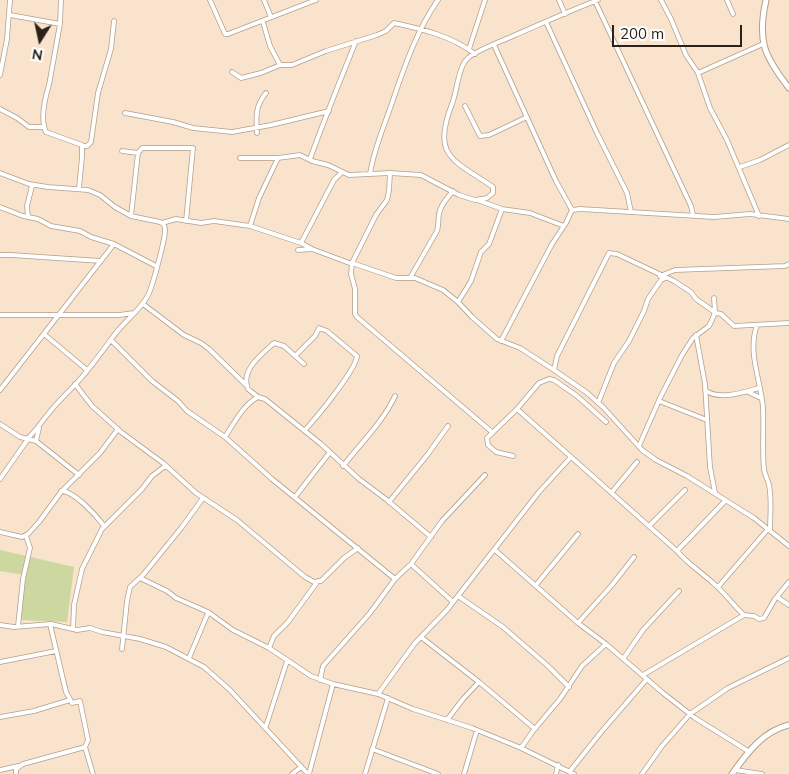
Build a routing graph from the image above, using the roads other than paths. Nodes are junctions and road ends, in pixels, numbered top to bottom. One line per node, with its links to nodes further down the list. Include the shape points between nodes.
1 (10, 0): 15 (street)
2 (61, 0): 20 (street)
3 (210, 0): 18 (street, via 225,34)
4 (264, 0): 16 (street)
5 (316, 0): 16 (street)
6 (438, 0): 21 (street)
7 (486, 0): 25 (street)
8 (559, 0): 13 (street)
9 (596, 0): 13 (street); 61 (street)
10 (661, 0): 29 (street, via 686,55)
11 (727, 0): 14 (street)
12 (766, 0): 24 (street, via 762,18)
13 (565, 14): 19 (street)
14 (733, 14)
15 (10, 15): 20 (street); 30 (street)
16 (271, 17): 18 (street)
17 (114, 21): 42 (street, via 91,142)
18 (263, 22): 27 (street)
19 (546, 22): 23 (street); 60 (street, via 626,193)
20 (60, 24): 38 (street, via 50,85 46,92)
21 (421, 30): 22 (street, via 394,23 386,31); 25 (street); 52 (street, via 397,86)
22 (356, 41): 27 (street, via 292,65); 35 (street)
23 (494, 44): 26 (street); 37 (street)
24 (763, 44): 29 (street); 31 (street, via 772,65)
25 (470, 49): 26 (street)
26 (475, 54): 56 (street, via 465,62 443,134 446,149 454,160 493,187 493,193)
27 (280, 65): 28 (street, via 240,78)
28 (232, 72)
29 (698, 73): 48 (street, via 710,108)
30 (0, 75)
31 (789, 88)
32 (266, 93): 39 (street, via 259,101)
33 (465, 106): 37 (street, via 480,136)
34 (0, 109): 38 (street, via 28,127)
35 (329, 111): 39 (street); 47 (street)
36 (125, 113): 39 (street, via 218,132)
37 (527, 117): 59 (street)
38 (44, 127): 42 (street, via 46,132)
39 (257, 128): 40 (street)
40 (257, 133)
41 (789, 145): 48 (street)
42 (82, 146): 54 (street)
43 (122, 151): 44 (street)
44 (138, 152): 63 (street); 66 (street, via 142,148 193,148)
45 (240, 158): 46 (street)
46 (278, 158): 47 (street, via 296,154); 68 (street)
47 (310, 160): 49 (street)
48 (740, 167): 64 (street)
49 (342, 172): 52 (street); 71 (street, via 334,180)
50 (0, 173): 54 (street, via 30,184)
51 (390, 173): 52 (street); 55 (street, via 421,175); 76 (street, via 387,200)
52 (370, 174)
53 (32, 186): 62 (street)
54 (79, 188): 63 (street, via 100,195)
55 (453, 191): 56 (street); 80 (street, via 438,214 437,231)
56 (478, 200): 58 (street)
57 (0, 207): 62 (street)
58 (502, 209): 69 (street, via 530,213); 83 (street, via 471,281)
59 (572, 210): 60 (street); 69 (street)
60 (631, 212): 61 (street)
61 (693, 215): 64 (street)
62 (28, 216): 70 (street)
63 (131, 216): 67 (street)
64 (759, 216): 65 (street)
65 (789, 219)
66 (186, 221): 67 (street, via 176,219); 68 (street)
67 (162, 223): 78 (street, via 165,232)
68 (250, 226): 71 (street)
69 (564, 226): 94 (street)
70 (114, 244): 75 (street); 78 (street)
71 (301, 244): 72 (street)
72 (312, 248): 73 (street); 76 (street)
73 (298, 250)
74 (0, 256): 75 (street)
75 (101, 261): 88 (street)
76 (352, 264): 80 (street, via 396,278); 118 (street, via 350,274 355,289 357,317)
77 (789, 264): 79 (street, via 675,270)
78 (156, 266): 84 (street, via 154,282)
79 (660, 274): 81 (street); 98 (street, via 609,253 557,356)
80 (412, 276): 83 (street, via 443,290)
81 (663, 279): 86 (street, via 674,281); 109 (street, via 646,302 629,341 614,363)
82 (714, 298): 86 (street)
83 (458, 302): 94 (street)
84 (143, 304): 85 (street); 100 (street, via 206,346)
85 (134, 312): 88 (street); 92 (street)
86 (715, 312): 90 (street, via 734,326); 93 (street, via 709,326)
87 (0, 315): 88 (street)
88 (60, 315): 91 (street)
89 (789, 323): 90 (street)
90 (757, 325): 101 (street, via 754,366)
91 (44, 334): 97 (street); 102 (street)
92 (111, 340): 97 (street); 119 (street, via 187,411)
93 (694, 340): 104 (street, via 699,345); 108 (street)
94 (501, 341): 98 (street, via 520,348)
95 (295, 356): 96 (street); 100 (street, via 284,346 274,343 252,365); 117 (street, via 319,328 354,353 357,359)
96 (304, 364)
97 (87, 370): 99 (street)
98 (554, 370): 109 (street)
99 (75, 384): 115 (street); 116 (street, via 92,406)
100 (247, 386): 106 (street)
101 (759, 388): 103 (street); 107 (street)
102 (0, 390)
103 (746, 392): 104 (street); 107 (street)
104 (706, 393): 111 (street)
105 (395, 396): 128 (street, via 381,420)
106 (258, 397): 117 (street, via 265,398); 119 (street, via 235,419)
107 (761, 398): 144 (street, via 764,471 770,490)
108 (659, 401): 111 (street); 122 (street)
109 (598, 403): 122 (street)
110 (517, 409): 112 (street, via 539,383 549,379 577,396); 118 (street); 125 (street)
111 (707, 420): 137 (street)
112 (606, 422)
113 (0, 424): 120 (street)
114 (448, 426): 141 (street)
115 (39, 428): 120 (street); 121 (street)
116 (118, 429): 127 (street); 129 (street)
117 (306, 430): 123 (street)
118 (492, 432): 124 (street, via 487,438 488,446 496,452)
119 (225, 437): 138 (street)
120 (27, 439): 121 (street); 131 (street)
121 (36, 440): 129 (street)
122 (639, 446): 137 (street, via 656,460)
123 (330, 452): 128 (street); 138 (street)
124 (513, 456)
125 (572, 457): 136 (street); 151 (street, via 539,492)
126 (637, 462): 136 (street)
127 (165, 466): 139 (street); 142 (street)
128 (343, 466): 141 (street)
129 (78, 475): 132 (street)
130 (485, 475): 148 (street)
131 (0, 479)
132 (68, 485): 134 (street); 135 (street)
133 (685, 490): 143 (street)
134 (61, 491): 135 (street); 147 (street)
135 (67, 491): 142 (street, via 96,514)
136 (612, 492): 143 (street)
137 (715, 493): 140 (street)
138 (295, 497): 150 (street)
139 (203, 498): 155 (street); 157 (street, via 237,520 305,577)
140 (725, 500): 144 (street); 152 (street)
141 (389, 502): 148 (street)
142 (104, 526): 172 (street, via 82,569 74,605)
143 (649, 526): 152 (street)
144 (769, 530): 149 (street); 160 (street)
145 (0, 532): 147 (street)
146 (578, 534): 159 (street)
147 (26, 536): 171 (street, via 30,548)
148 (431, 537): 154 (street)
149 (789, 546)
150 (358, 548): 156 (street); 157 (street)
151 (495, 550): 159 (street); 162 (street)
152 (677, 551): 160 (street)
153 (634, 557): 168 (street)
154 (411, 564): 156 (street); 164 (street)
155 (140, 578): 166 (street); 173 (street, via 128,593)
156 (395, 578): 186 (street, via 370,613 323,666)
157 (318, 582): 176 (street, via 274,636)
158 (789, 582): 163 (street)
159 (536, 585): 168 (street)
160 (718, 588): 167 (street)
161 (679, 591): 180 (street, via 643,630)
162 (458, 596): 164 (street); 189 (street, via 503,627)
163 (777, 597): 165 (street); 167 (street, via 762,619)
164 (453, 602): 174 (street)
165 (789, 605)
166 (208, 613): 176 (street); 179 (street)
167 (744, 615): 184 (street)
168 (578, 623): 175 (street)
169 (50, 624): 171 (street); 172 (street); 178 (street)
170 (0, 626): 171 (street)
171 (18, 626)
172 (73, 629): 173 (street, via 90,628)
173 (123, 636): 177 (street); 179 (street, via 152,642)
174 (420, 637): 187 (street); 190 (street)
175 (606, 644): 180 (street); 189 (street, via 582,666)
176 (269, 648): 182 (street)
177 (122, 649)
178 (56, 651): 183 (street); 192 (street)
179 (189, 658): 197 (street, via 204,667)
180 (623, 658): 184 (street)
181 (789, 658): 193 (street, via 728,688)
182 (287, 661): 186 (street); 197 (street)
183 (0, 662)
184 (643, 675): 185 (street)
185 (647, 679): 193 (street); 208 (street)
186 (320, 680): 188 (street)
187 (479, 682): 195 (street); 199 (street)
188 (333, 684): 190 (street); 213 (street)
189 (569, 687): 199 (street)
190 (378, 694): 191 (street)
191 (388, 698): 195 (street); 202 (street)
192 (70, 700): 194 (street); 200 (street, via 72,703 80,702 88,740)
193 (690, 714): 203 (street); 218 (street)
194 (0, 717)
195 (447, 720): 198 (street)
196 (789, 725): 203 (street, via 772,731)
197 (266, 726): 206 (street)
198 (477, 730): 201 (street); 216 (street)
199 (535, 730): 201 (street)
200 (85, 747): 205 (street); 211 (street)
201 (521, 748): 204 (street)
202 (372, 749): 214 (street); 215 (street)
203 (748, 751): 209 (street)
204 (558, 765): 208 (street); 217 (street)
205 (18, 766): 207 (street); 210 (street)
206 (301, 767): 212 (street); 213 (street)
207 (0, 770)
208 (572, 772)
209 (734, 772): 219 (street)
210 (16, 774)
211 (92, 774)
212 (292, 774)
213 (308, 774)
214 (365, 774)
215 (438, 774)
216 (464, 774)
217 (556, 774)
218 (642, 774)
219 (762, 774)

